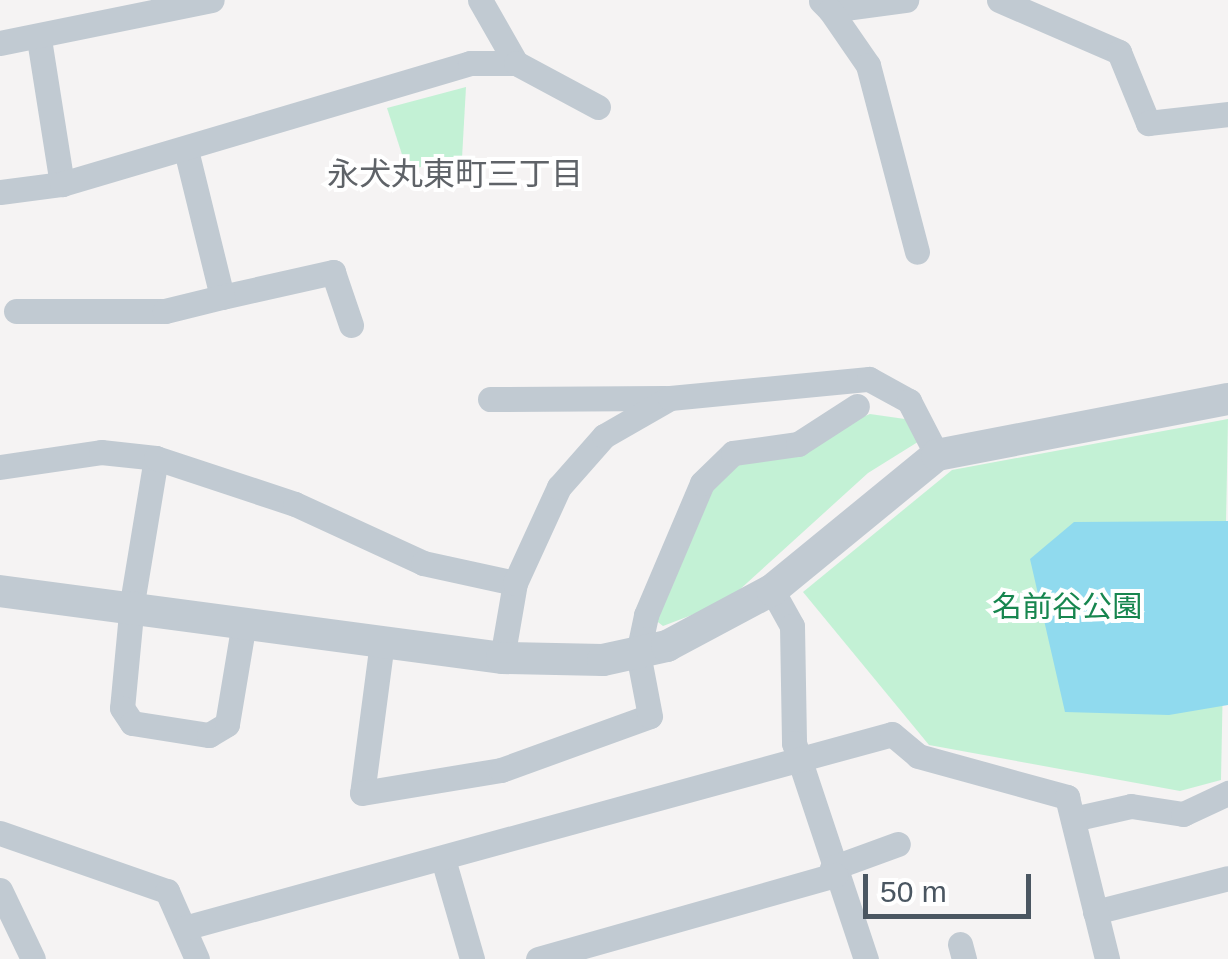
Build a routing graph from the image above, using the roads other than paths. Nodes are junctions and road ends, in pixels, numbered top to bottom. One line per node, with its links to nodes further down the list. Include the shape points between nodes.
1 (212, 0): 6 (street)
2 (480, 0): 8 (street)
3 (906, 0): 5 (street)
4 (999, 0): 10 (street, via 1119,52 1148,123)
5 (825, 5): 14 (street, via 868,65)
6 (38, 39): 7 (street); 12 (street)
7 (0, 43)
8 (516, 63): 9 (street); 11 (street, via 470,63)
9 (598, 107)
10 (1228, 114)
11 (186, 150): 12 (street); 15 (street)
12 (62, 184): 13 (street)
13 (0, 192)
14 (917, 252)
15 (222, 297): 16 (street, via 164,311); 17 (street, via 333,272)
16 (16, 311)
17 (351, 325)
18 (670, 398): 19 (street); 22 (street, via 869,380 909,401); 25 (street, via 580,458)
19 (490, 399)
20 (1228, 400): 22 (street)
21 (857, 406): 31 (street, via 798,444 733,453 702,482)
22 (937, 455): 26 (street)
23 (156, 458): 24 (street, via 101,452); 25 (street, via 295,504 423,563); 28 (street)
24 (0, 467)
25 (515, 583): 32 (street)
26 (772, 590): 31 (street); 33 (street, via 792,626 794,743)
27 (0, 591): 28 (street)
28 (132, 603): 29 (street); 29 (street, via 122,708 132,723 209,735 227,724)
29 (244, 622): 30 (street)
30 (382, 642): 31 (street, via 362,793 501,770 650,716); 32 (street)
31 (638, 654): 32 (street)
32 (502, 658)
33 (803, 759): 35 (street, via 892,734 918,756 1067,796); 38 (street); 39 (street)
34 (1228, 793): 35 (street, via 1182,814 1131,806)
35 (1072, 819): 42 (street)
36 (0, 833): 43 (street, via 167,891)
37 (898, 844): 39 (street)
38 (443, 858): 43 (street); 46 (street)
39 (834, 871): 47 (street); 48 (street)
40 (1228, 878): 42 (street)
41 (0, 890): 44 (street)
42 (1095, 912): 49 (street)
43 (184, 928): 45 (street)
44 (33, 959)
45 (197, 959)
46 (472, 959)
47 (538, 959)
48 (866, 959)
49 (1107, 959)

